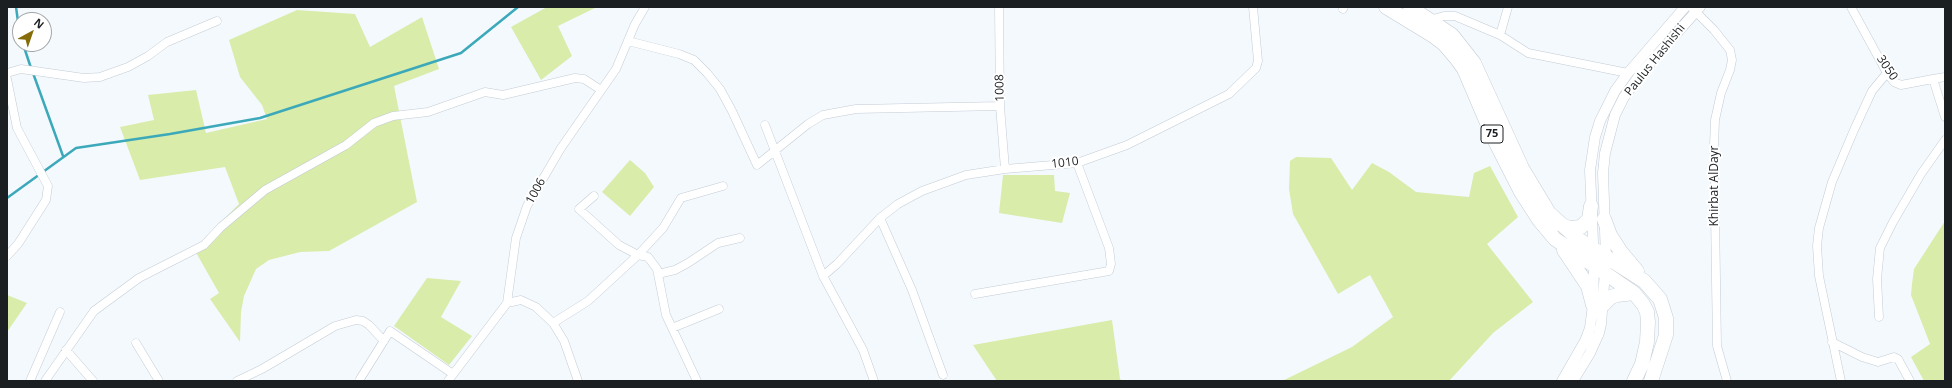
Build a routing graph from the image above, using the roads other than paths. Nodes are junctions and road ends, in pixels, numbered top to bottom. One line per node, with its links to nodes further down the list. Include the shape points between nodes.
1 (645, 7): 13 (street, 1006)
2 (999, 7): 21 (street, 1008)
3 (1253, 7): 26 (street, 1010, via 1258,62 1256,68 1232,91 1127,145)
4 (1386, 7): 11 (highway, 75)
5 (1410, 7): 11 (highway, 75)
6 (1508, 7): 12 (street)
7 (1685, 7): 14 (street, Paulus Hashishi)
8 (1851, 7): 16 (street, 3050)
9 (1695, 8): 32 (street, Paulus Hashishi, via 1642,72 1615,115 1605,153); 72 (street, Khirbat AlDayr, via 1730,50 1732,60 1715,120 1714,146 1717,346)
10 (217, 21): 15 (street, via 167,42 128,67 100,77 84,78 21,69)
11 (1425, 23): 12 (street, via 1444,16 1455,16); 33 (highway, 75, via 1464,69 1493,137 1521,192)
12 (1500, 35): 14 (street, via 1528,53)
13 (628, 41): 20 (street, 1006, via 616,69); 25 (street, via 694,60 720,89 757,165)
14 (1628, 72): 30 (street, Paulus Hashishi, via 1607,106 1596,137 1590,170)
15 (7, 73)
16 (1887, 73): 19 (street, 3050, via 1898,84); 54 (street, via 1872,91 1854,130 1832,182 1819,228 1818,276)
17 (1945, 76): 19 (street)
18 (7, 79): 37 (street, via 17,128 48,186 46,200 18,244)
19 (1933, 80): 22 (street)
20 (602, 90): 46 (street, 1006, via 561,148 527,206 516,238); 56 (street, via 575,78 503,95 485,92 428,112 393,116 374,123 346,145 264,190 204,245 140,278 94,311)
21 (1000, 106): 25 (street, via 856,109 823,115 808,124); 27 (street, 1008)
22 (1945, 117)
23 (765, 124): 25 (street)
24 (1945, 140): 50 (street, via 1921,174 1880,248 1876,279)
25 (776, 152): 42 (street)
26 (1077, 163): 27 (street, 1010); 45 (street, via 1109,248 1109,271)
27 (1005, 168): 31 (street, 1010, via 966,175 922,191 898,204)
28 (723, 186): 36 (street, via 681,198 663,228)
29 (594, 196): 36 (street, via 579,209 619,245)
30 (1591, 206): 33 (highway, via 1589,219 1581,227 1569,228 1560,224); 35 (street, Paulus Hashishi)
31 (880, 218): 42 (street, 1010); 57 (street, via 912,290)
32 (1604, 219): 38 (street, Paulus Hashishi); 43 (highway, via 1610,235)
33 (1550, 224): 35 (highway, 75, via 1565,229); 39 (highway, 75, via 1555,239); 47 (highway)
34 (740, 238): 40 (street, via 718,243 675,270)
35 (1593, 250): 38 (highway, 75); 39 (street, Paulus Hashishi)
36 (638, 255): 40 (street, via 648,257 657,268); 51 (street, via 588,301)
37 (7, 256)
38 (1606, 258): 41 (street, Paulus Hashishi); 43 (highway, 75)
39 (1594, 266): 41 (highway, 75); 47 (street, Paulus Hashishi)
40 (658, 274): 52 (street, via 666,315)
41 (1606, 274): 44 (highway, 75); 47 (street, Paulus Hashishi)
42 (823, 276): 67 (street, via 863,350)
43 (1644, 281): 71 (highway, 75, via 1660,299 1666,318 1666,335)
44 (1634, 293): 47 (highway, via 1611,297); 70 (highway, 75, via 1647,312 1648,322 1642,364)
45 (974, 294)
46 (507, 303): 51 (street, via 521,300 536,307); 58 (street, 1006)
47 (1598, 305): 68 (street, via 1585,341); 69 (street, via 1599,334)
48 (719, 309): 52 (street)
49 (60, 312): 60 (street)
50 (1879, 317)
51 (553, 323): 65 (street, via 564,341)
52 (672, 328): 66 (street)
53 (384, 341): 58 (street, via 390,332); 59 (street); 64 (street, via 369,325 356,320 335,326)
54 (1832, 342): 73 (street); 74 (street, via 1878,362 1894,357 1898,359)
55 (136, 343): 63 (street)
56 (66, 350): 61 (street); 62 (street)
57 (943, 375)
58 (451, 378)
59 (360, 379)
60 (30, 381)
61 (45, 381)
62 (93, 381)
63 (159, 381)
64 (237, 381)
65 (578, 381)
66 (697, 381)
67 (874, 381)
68 (1562, 381)
69 (1573, 381)
70 (1634, 381)
71 (1651, 381)
72 (1726, 381)
73 (1841, 381)
74 (1910, 381)

